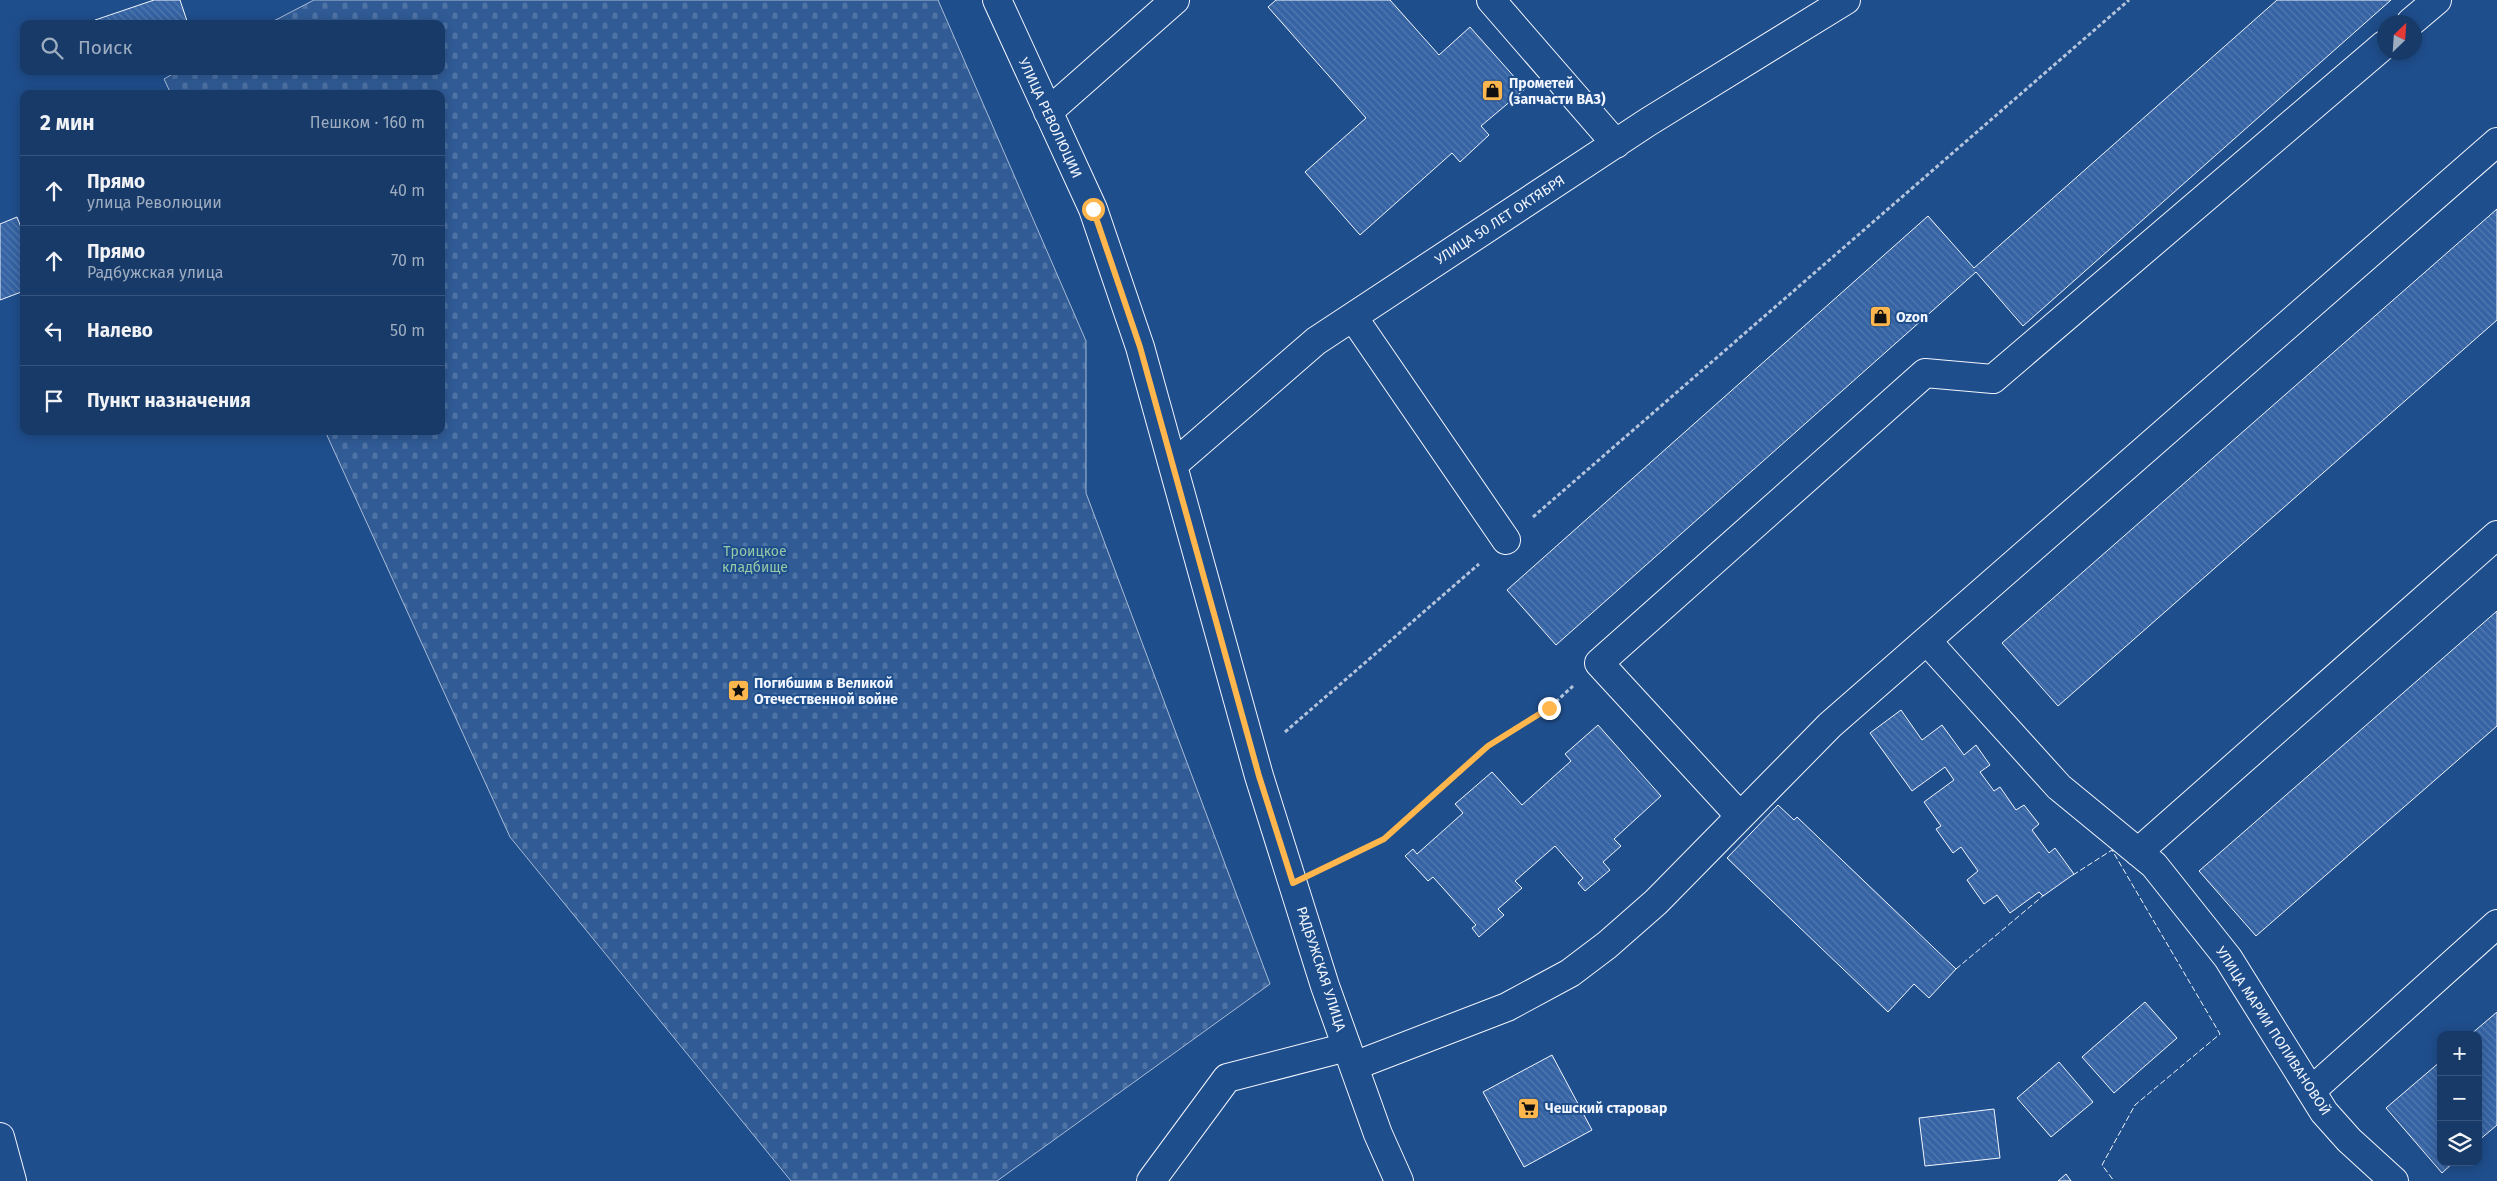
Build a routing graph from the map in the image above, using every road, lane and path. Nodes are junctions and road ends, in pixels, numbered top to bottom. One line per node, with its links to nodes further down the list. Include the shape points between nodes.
1 (997, 0): 9 (street, УЛИЦА РЕВОЛЮЦИИ)
2 (1176, 0): 9 (street)
3 (1491, 0): 11 (street)
4 (1846, 0): 11 (street, УЛИЦА 50 ЛЕТ ОКТЯБРЯ)
5 (2129, 0): 15 (path)
6 (2437, 0): 7 (street)
7 (2419, 15)
8 (2377, 51): 17 (street, via 1993,379 1925,373)
9 (1048, 112): 13 (street, УЛИЦА РЕВОЛЮЦИИ, via 1093,209 1140,347)
10 (2497, 142): 16 (street, via 1966,604)
11 (1616, 144): 12 (street, УЛИЦА 50 ЛЕТ ОКТЯБРЯ)
12 (1353, 317): 13 (street, УЛИЦА 50 ЛЕТ ОКТЯБРЯ, via 1285,366); 15 (street)
13 (1173, 465): 18 (street, РАДБУЖСКАЯ УЛИЦА)
14 (2497, 535): 20 (street)
15 (1506, 540): 18 (path)
16 (1928, 641): 19 (street, via 1830,725); 20 (street, УЛИЦА МАРИИ ПОЛИВАНОВОЙ, via 2059,786)
17 (1599, 663): 19 (street); 21 (path, via 1549,708 1488,746 1384,839)
18 (1254, 759): 21 (street, РАДБУЖСКАЯ УЛИЦА)
19 (1740, 816): 23 (street, via 1656,902 1570,973 1506,1008)
20 (2138, 852): 24 (street, УЛИЦА МАРИИ ПОЛИВАНОВОЙ, via 2154,865 2228,958)
21 (1293, 883): 23 (street, РАДБУЖСКАЯ УЛИЦА)
22 (2497, 924): 24 (street)
23 (1350, 1056): 27 (street, via 1227,1078); 28 (street, РАДБУЖСКАЯ УЛИЦА)
24 (2311, 1091): 29 (street, УЛИЦА МАРИИ ПОЛИВАНОВОЙ, via 2342,1133)
25 (0, 1137): 26 (street)
26 (12, 1181)
27 (1151, 1181)
28 (1399, 1181)
29 (2394, 1181)

